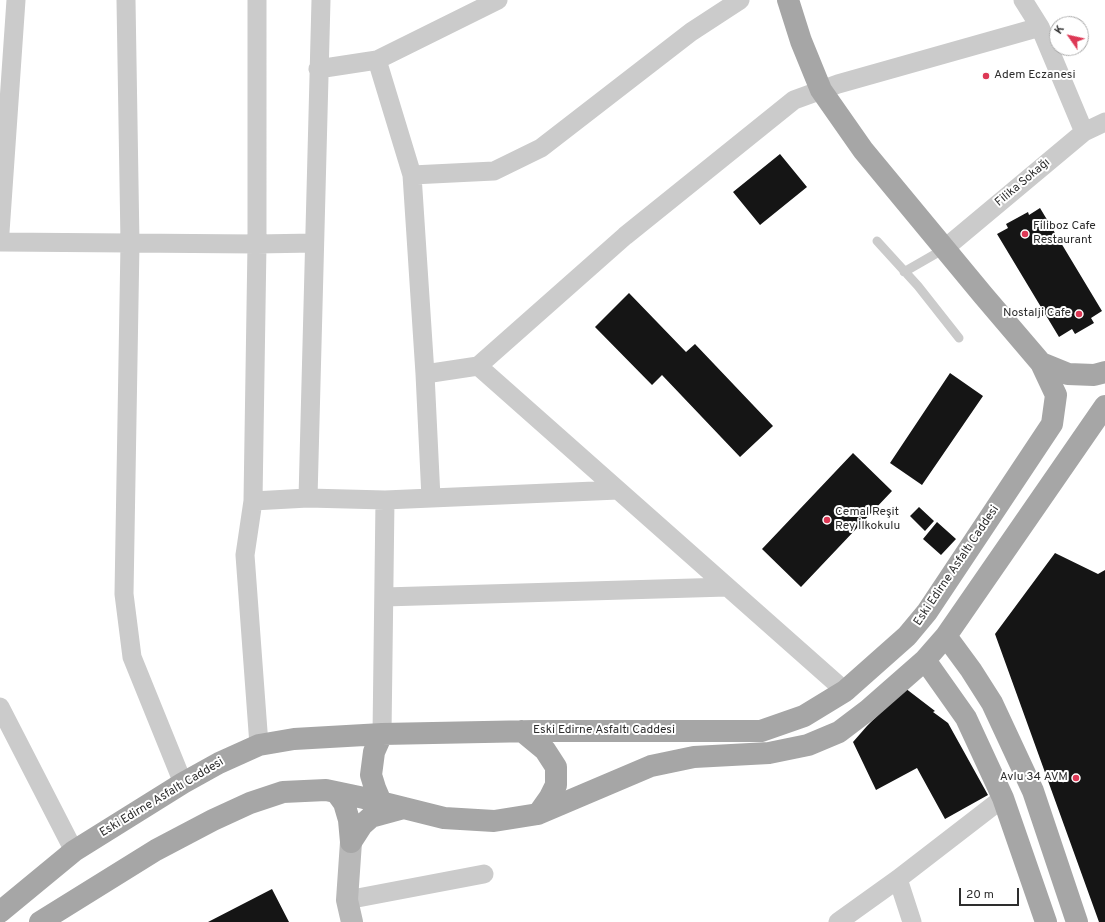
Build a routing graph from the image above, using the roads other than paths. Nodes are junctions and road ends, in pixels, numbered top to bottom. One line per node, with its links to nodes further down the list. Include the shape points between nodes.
1 (16, 0): 16 (street)
2 (126, 0): 19 (street)
3 (257, 0): 21 (street)
4 (321, 0): 11 (street)
5 (498, 0): 10 (street)
6 (740, 0): 15 (street, via 691,32 541,148 494,171)
7 (788, 0): 12 (main road, via 800,41)
8 (1023, 0): 9 (street)
9 (1040, 27): 12 (street); 14 (street)
10 (377, 60): 11 (street); 15 (street)
11 (318, 70): 20 (street)
12 (821, 90): 22 (main road, via 862,150); 26 (street, via 794,100 625,236)
13 (1105, 122): 14 (street, Filika Sokağı)
14 (1084, 132): 22 (street, Filika Sokağı)
15 (412, 174): 28 (street)
16 (0, 232)
17 (877, 241): 23 (lane)
18 (0, 242): 19 (street)
19 (130, 243): 21 (street); 44 (street, via 124,594 132,656)
20 (314, 243): 21 (street); 31 (street)
21 (257, 244): 34 (street)
22 (944, 249): 23 (lane); 25 (main road)
23 (904, 272): 24 (lane)
24 (959, 338)
25 (1041, 363): 27 (main road, via 1068,374 1094,375); 39 (main road, Eski Edirne Asfaltı Caddesi, via 1056,395 1052,424 927,612 907,636)
26 (478, 366): 28 (street); 30 (street)
27 (1105, 372)
28 (425, 374): 32 (street)
29 (1105, 406): 37 (main road)
30 (618, 490): 32 (street); 35 (street)
31 (308, 498): 33 (street); 34 (street)
32 (431, 498): 33 (street)
33 (384, 500): 36 (street)
34 (253, 501): 43 (street, via 245,555)
35 (727, 587): 36 (street); 39 (street)
36 (384, 597): 42 (street)
37 (946, 636): 38 (main road); 61 (main road, via 992,703 1032,791)
38 (925, 660): 46 (main road, via 966,718); 49 (main road, via 839,732 808,745 769,753 694,757 651,766)
39 (845, 691): 41 (main road, Eski Edirne Asfaltı Caddesi, via 804,716 761,732)
40 (0, 707): 51 (street)
41 (522, 731): 42 (main road, Eski Edirne Asfaltı Caddesi); 49 (main road, via 545,750 556,767 556,785)
42 (382, 734): 43 (main road, Eski Edirne Asfaltı Caddesi, via 294,739); 47 (main road, via 374,752 371,775)
43 (259, 745): 44 (main road, Eski Edirne Asfaltı Caddesi)
44 (182, 783): 51 (main road, Eski Edirne Asfaltı Caddesi)
45 (336, 792): 47 (main road); 50 (main road, via 344,803); 56 (main road, via 283,792 250,803 156,850)
46 (1003, 798): 53 (street); 60 (main road)
47 (381, 802): 48 (main road)
48 (405, 808): 49 (main road, via 444,818 494,821); 50 (main road, via 371,817 362,824)
49 (538, 814)
50 (351, 842): 54 (main road)
51 (74, 851): 55 (main road, Eski Edirne Asfaltı Caddesi)
52 (484, 874): 54 (street)
53 (898, 879): 58 (street); 59 (street)
54 (347, 900): 57 (main road)
55 (3, 915)
56 (40, 922)
57 (352, 922)
58 (838, 922)
59 (912, 922)
60 (1046, 922)
61 (1077, 922)

